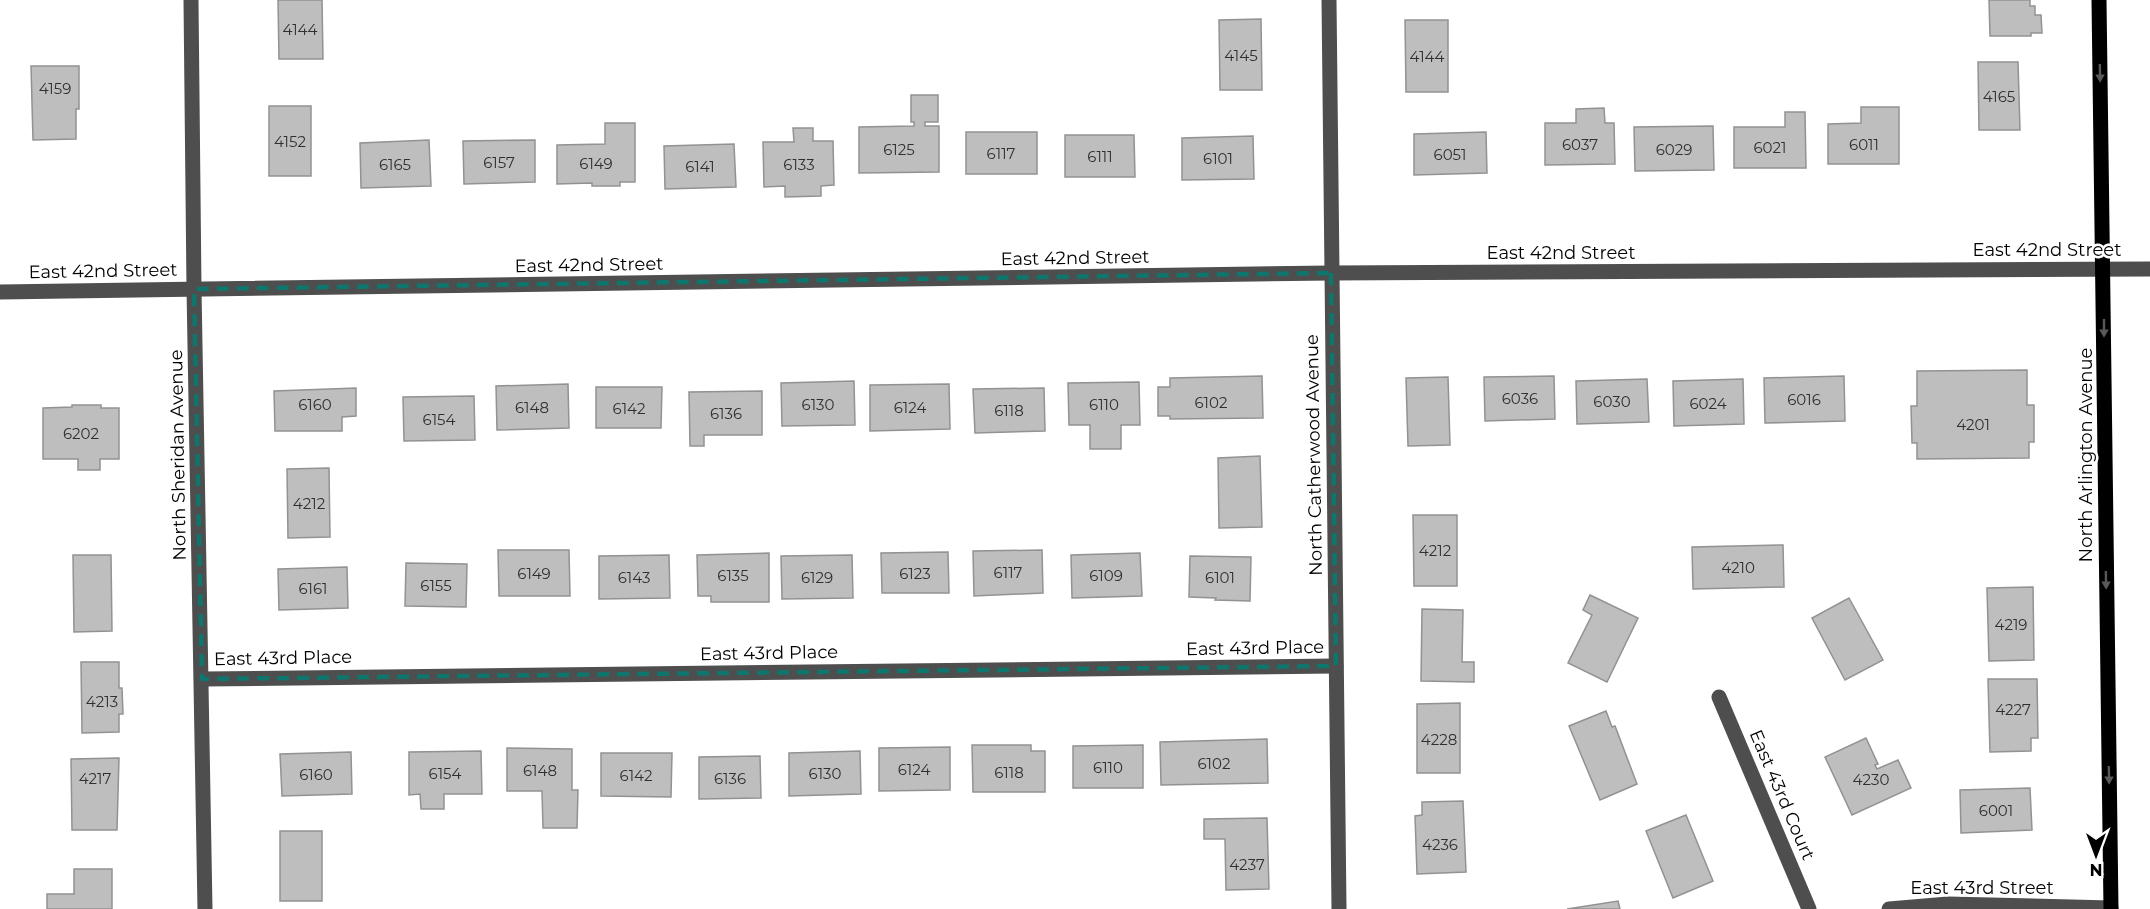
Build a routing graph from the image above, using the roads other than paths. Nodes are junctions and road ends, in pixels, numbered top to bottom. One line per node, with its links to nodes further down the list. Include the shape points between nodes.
1 (191, 0): 7 (street, North Sheridan Avenue)
2 (1329, 0): 6 (street, North Catherwood Avenue)
3 (2099, 0): 5 (main road, North Arlington Avenue, one-way to 5)
4 (2150, 269): 5 (street, East 42nd Street)
5 (2104, 270): 6 (street, East 42nd Street); 16 (main road, North Arlington Avenue, one-way to 16)
6 (1331, 273): 7 (street, East 42nd Street); 9 (street, North Catherwood Avenue)
7 (194, 289): 8 (street, East 42nd Street); 10 (street, North Sheridan Avenue)
8 (0, 292)
9 (1336, 666): 10 (street, East 43rd Place); 13 (street, North Catherwood Avenue)
10 (202, 679): 12 (street, North Sheridan Avenue)
11 (1719, 697): 14 (street, East 43rd Court)
12 (205, 909)
13 (1339, 909)
14 (1809, 909)
15 (1889, 909): 16 (street, East 43rd Street, via 1948,904)
16 (2111, 909)

